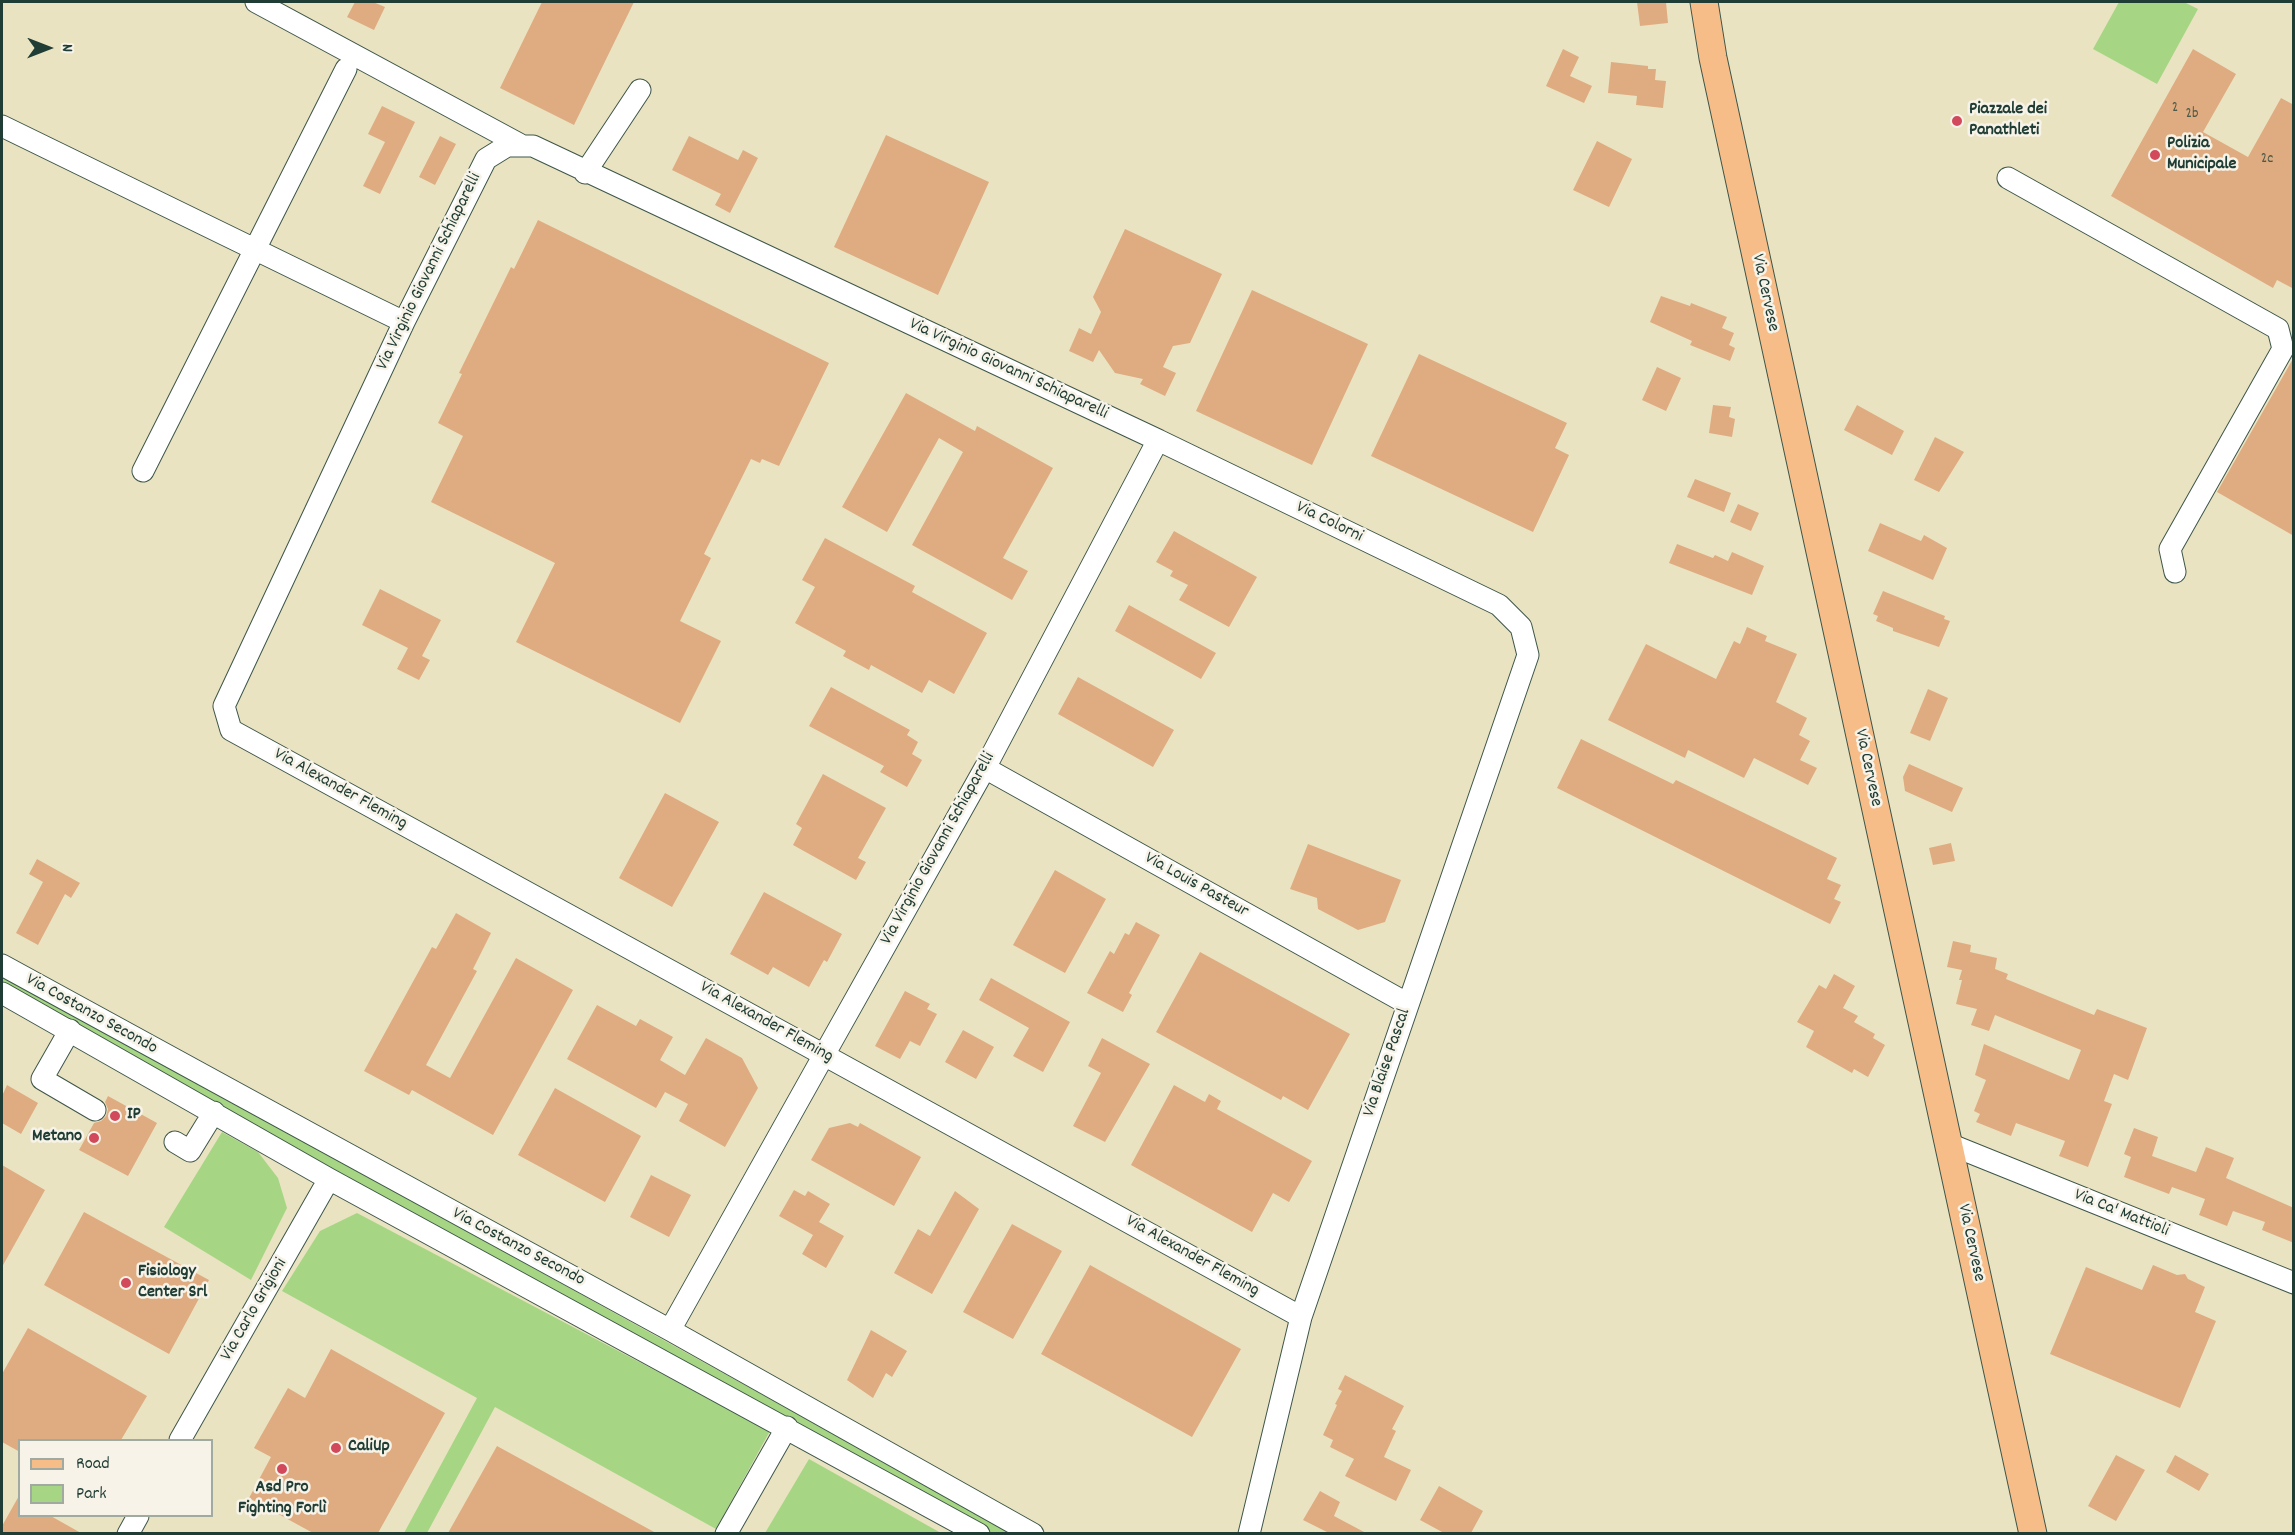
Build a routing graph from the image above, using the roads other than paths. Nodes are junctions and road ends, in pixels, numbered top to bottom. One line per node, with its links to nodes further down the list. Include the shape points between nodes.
1 (256, 2): 6 (street)
2 (1704, 2): 25 (main road, Via Cervese, via 1715,69)
3 (345, 69): 9 (street)
4 (640, 90): 7 (street)
5 (2, 126): 9 (street)
6 (524, 146): 7 (street, Via Virginio Giovanni Schiaparelli, via 533,146); 10 (street, Via Virginio Giovanni Schiaparelli, via 507,146 486,159)
7 (585, 173): 11 (street, Via Virginio Giovanni Schiaparelli)
8 (2008, 178): 13 (street, via 2278,329 2283,349 2170,549)
9 (255, 249): 10 (street); 12 (street)
10 (404, 322): 15 (street, Via Virginio Giovanni Schiaparelli, via 224,706)
11 (1158, 440): 14 (street, Via Colorni); 16 (street, Via Virginio Giovanni Schiaparelli)
12 (143, 471)
13 (2175, 572)
14 (1499, 605): 19 (street, Via Blaise Pascal, via 1521,627 1528,655)
15 (231, 730): 21 (street, Via Alexander Fleming)
16 (985, 768): 19 (street, Via Louis Pasteur); 21 (street, Via Virginio Giovanni Schiaparelli)
17 (2, 965): 29 (street, Via Costanzo Secondo)
18 (2, 993): 20 (street, Via Costanzo Secondo)
19 (1408, 1004): 28 (street, Via Blaise Pascal)
20 (70, 1030): 22 (street, via 42,1079); 23 (street, Via Costanzo Secondo)
21 (825, 1054): 28 (street, Via Alexander Fleming); 29 (street, Via Virginio Giovanni Schiaparelli)
22 (95, 1110)
23 (214, 1112): 24 (street, via 190,1151); 26 (street, Via Costanzo Secondo)
24 (175, 1142)
25 (1949, 1144): 27 (street, Via Ca' Mattioli); 38 (main road, Via Cervese)
26 (329, 1179): 30 (street, Via Costanzo Secondo); 31 (street, Via Carlo Grigioni)
27 (2294, 1283)
28 (1301, 1317): 37 (street, Via Blaise Pascal)
29 (669, 1330): 36 (street, Via Costanzo Secondo)
30 (787, 1427): 34 (street); 35 (street, Via Costanzo Secondo)
31 (181, 1439)
32 (137, 1517): 33 (street)
33 (128, 1533)
34 (727, 1533)
35 (979, 1533)
36 (1033, 1533)
37 (1249, 1533)
38 (2033, 1533)

